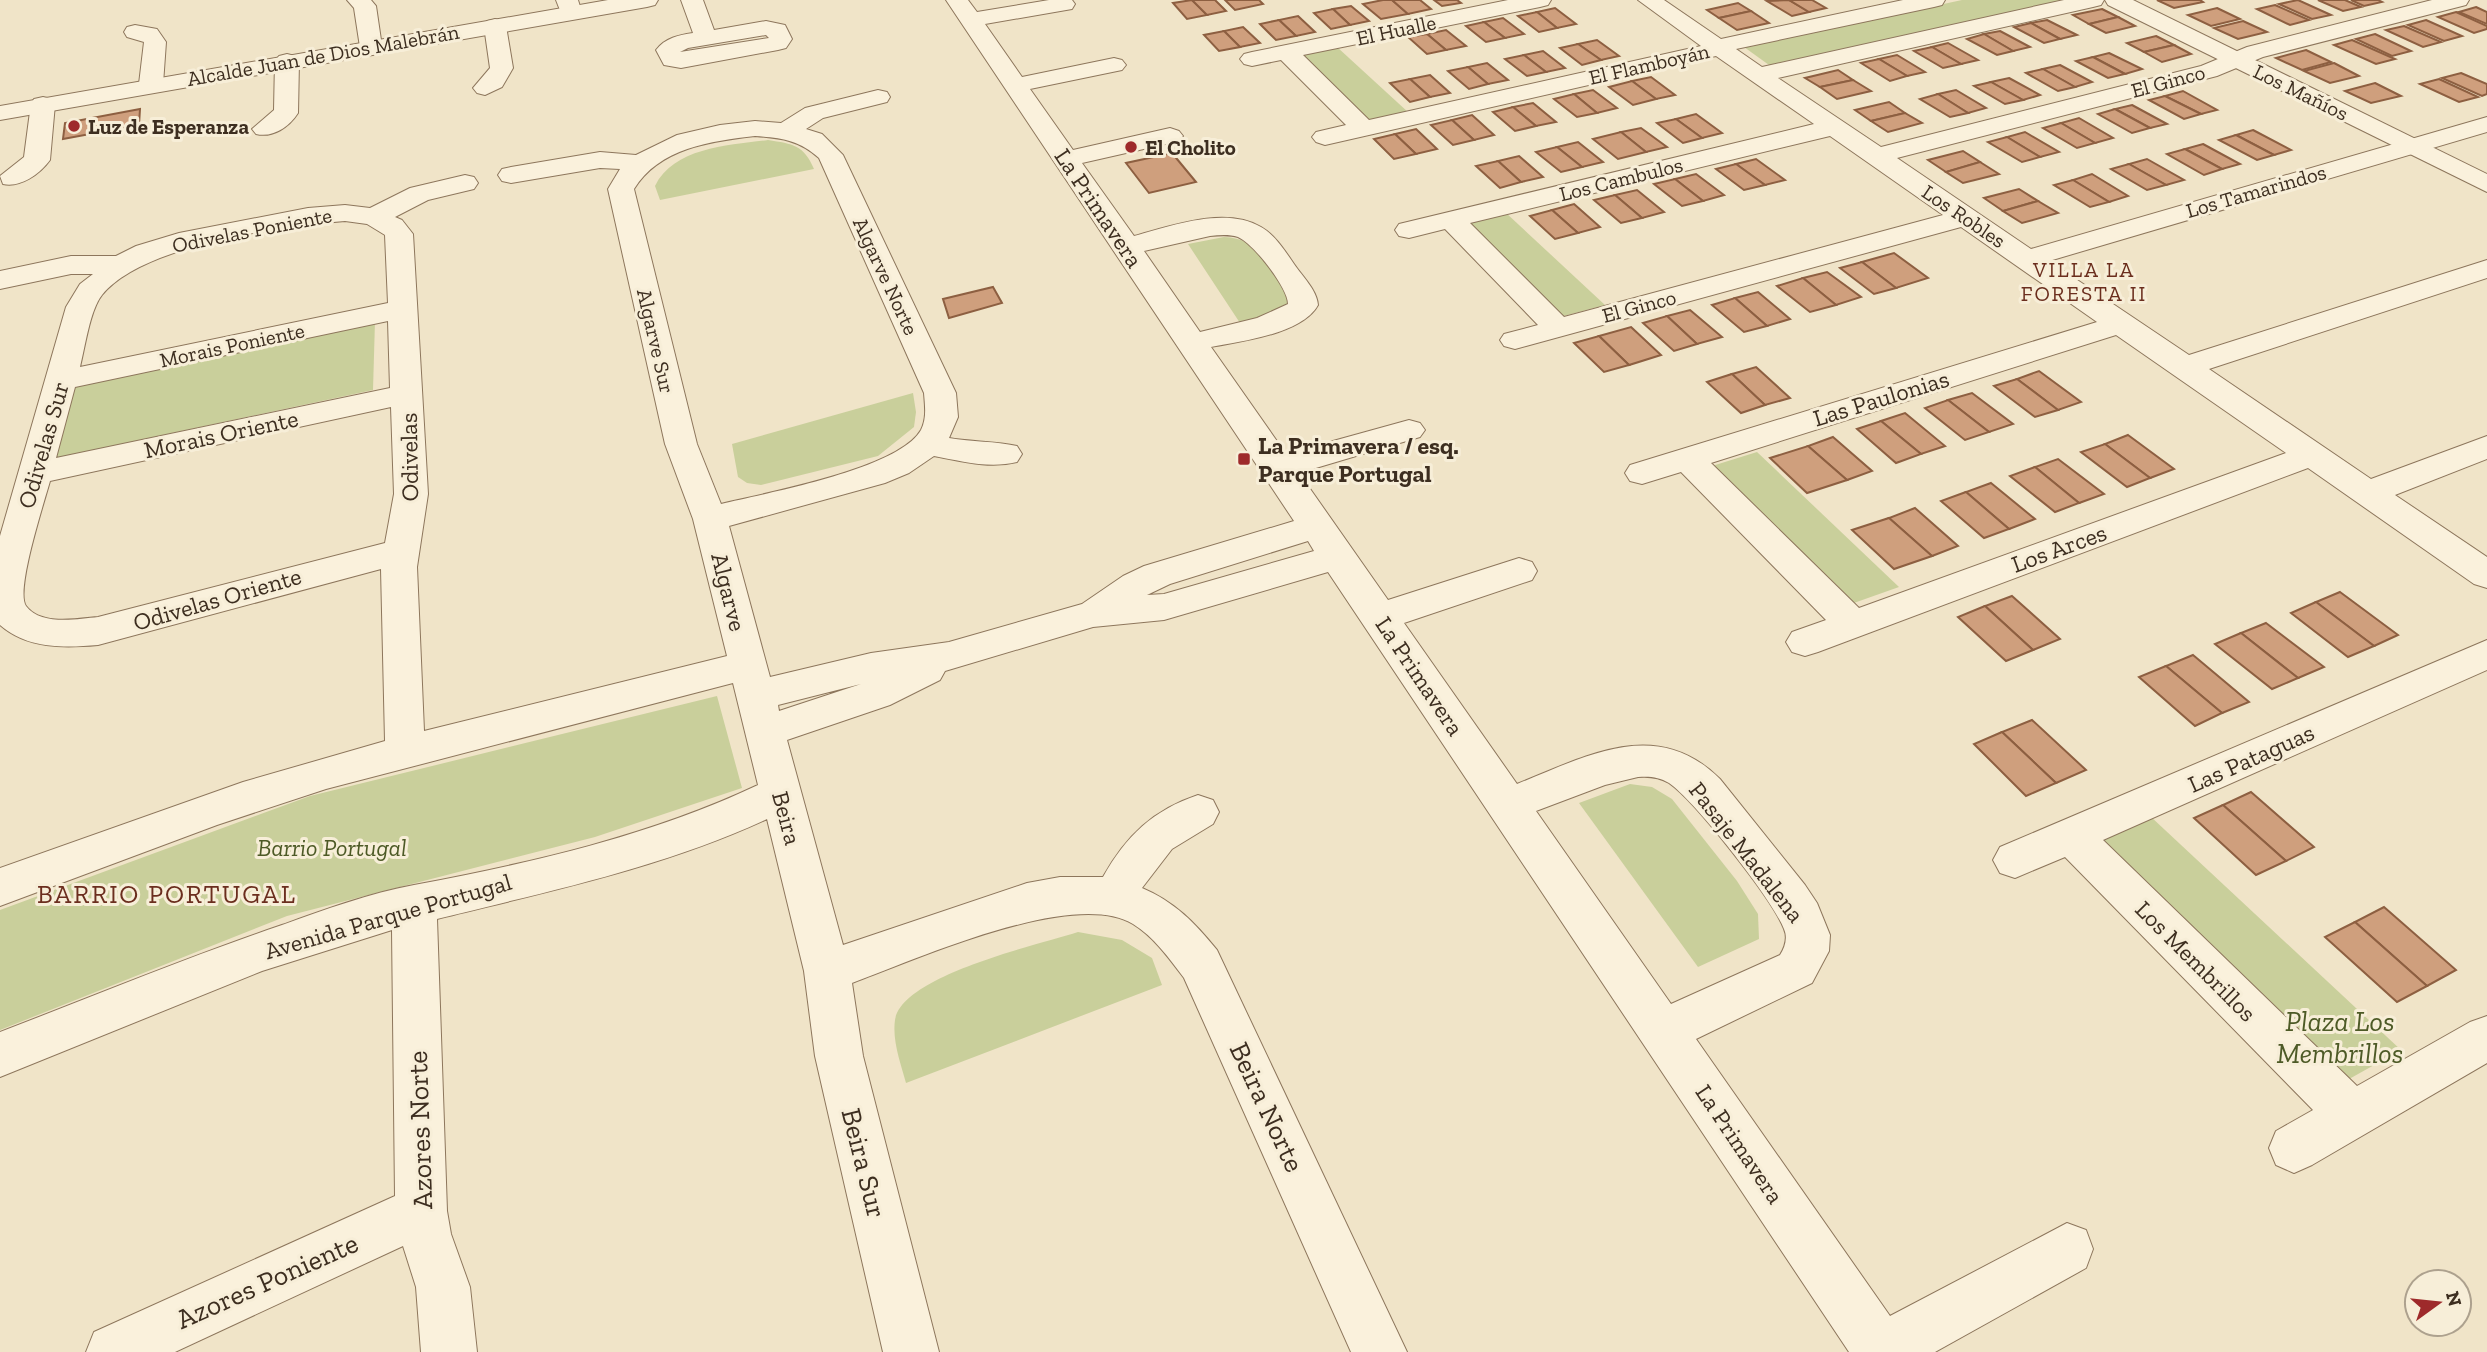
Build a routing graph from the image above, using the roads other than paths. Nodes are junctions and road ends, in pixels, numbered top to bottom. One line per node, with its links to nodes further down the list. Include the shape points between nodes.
1 (358, 0): 16 (street, via 365,6)
2 (648, 0): 11 (street, Alcalde Juan de Dios Malebrán)
3 (692, 0): 15 (street)
4 (1541, 0): 18 (street, El Hualle)
5 (1649, 0): 17 (street, Los Robles)
6 (1934, 0): 17 (street, El Flamboyán)
7 (2093, 0): 23 (street)
8 (2116, 0): 20 (street, Los Mañíos)
9 (2458, 0): 20 (street, El Ginco)
10 (1064, 4): 12 (street)
11 (569, 6): 13 (street, Alcalde Juan de Dios Malebrán)
12 (964, 10): 25 (street, La Primavera)
13 (495, 26): 16 (street, Alcalde Juan de Dios Malebrán); 26 (street, via 503,68 499,78)
14 (135, 32): 24 (street, via 149,34 155,42)
15 (706, 38)
16 (371, 47): 21 (street, Alcalde Juan de Dios Malebrán)
17 (1718, 48): 23 (street, Los Robles); 32 (street, El Flamboyán)
18 (1286, 52): 19 (street, El Hualle); 32 (street)
19 (1252, 59)
20 (2236, 60): 37 (street, Los Mañíos); 38 (street, El Ginco, via 2209,71)
21 (287, 61): 24 (street, Alcalde Juan de Dios Malebrán); 33 (street, via 286,113)
22 (1114, 65): 25 (street)
23 (1758, 75): 31 (street, Los Robles)
24 (151, 85): 28 (street, Alcalde Juan de Dios Malebrán)
25 (1015, 85): 39 (street, La Primavera)
26 (485, 88)
27 (878, 97): 34 (street, via 814,113)
28 (43, 104): 29 (street, Alcalde Juan de Dios Malebrán); 42 (street, via 37,160)
29 (0, 113)
30 (2487, 124): 37 (street, Los Tamarindos)
31 (1834, 127): 38 (street, Los Robles); 47 (street, Los Cambulos)
32 (1364, 128): 36 (street, El Flamboyán)
33 (265, 129)
34 (787, 131): 40 (street, Algarve Norte, via 754,129 692,140); 63 (street, Algarve Norte, via 826,148 940,393 942,420)
35 (1170, 135): 39 (street)
36 (1325, 137)
37 (2410, 146): 44 (street, Los Mañíos); 50 (street, Los Tamarindos)
38 (1876, 156): 46 (street, Los Robles)
39 (1065, 159): 49 (street, La Primavera)
40 (638, 163): 41 (street, via 600,160); 72 (street, Algarve Sur, via 623,181 622,198 681,444)
41 (511, 175)
42 (12, 177)
43 (465, 183): 45 (street, via 419,194)
44 (2487, 184)
45 (374, 217): 51 (street, Odivelas Poniente, via 345,213 308,216 167,245); 54 (street, Odivelas, via 399,234)
46 (1966, 217): 50 (street, Los Robles); 56 (street, El Ginco)
47 (1451, 220): 48 (street, Los Cambulos); 56 (street)
48 (1409, 230)
49 (1126, 247): 58 (street, La Primavera); 58 (street, via 1213,227 1244,229 1256,236 1304,301 1288,318)
50 (2026, 259): 55 (street, Los Robles)
51 (121, 265): 53 (street, via 71,265); 60 (street, Odivelas Sur, via 85,299)
52 (2487, 269): 59 (street)
53 (0, 280)
54 (403, 309): 60 (street, Morais Poniente); 61 (street, Odivelas)
55 (2121, 324): 59 (street, Los Robles); 67 (street, Las Paulonias)
56 (1558, 328): 57 (street, El Ginco)
57 (1514, 340)
58 (1191, 343): 68 (street, La Primavera)
59 (2184, 367): 66 (street, Los Robles)
60 (61, 380): 69 (street, Odivelas Sur)
61 (407, 394): 69 (street, Morais Oriente); 74 (street, Odivelas, via 411,506)
62 (1409, 430): 68 (street)
63 (926, 444): 65 (street); 72 (street, Algarve Norte, via 880,474)
64 (2487, 447): 71 (street)
65 (1005, 454)
66 (2312, 455): 71 (street, Los Robles); 80 (street, Los Arces)
67 (1687, 459): 70 (street, Las Paulonias); 80 (street)
68 (1277, 468): 73 (street, La Primavera)
69 (36, 473): 81 (street, Odivelas Sur, via 4,585 8,611)
70 (1642, 473)
71 (2367, 493): 77 (street, Los Robles)
72 (710, 519): 84 (street, Algarve)
73 (1317, 526): 75 (street, La Primavera); 78 (street, via 1157,575)
74 (401, 551): 81 (street, Odivelas Oriente, via 98,631 62,633); 85 (street, Odivelas)
75 (1338, 557): 78 (street, via 1164,607); 79 (street, La Primavera)
76 (1519, 571): 79 (street)
77 (2487, 575)
78 (1093, 614): 84 (street, via 949,656 876,694)
79 (1379, 617): 87 (street, La Primavera)
80 (1853, 624): 82 (street, Los Arces)
81 (32, 628)
82 (1805, 642)
83 (2487, 654): 89 (street, Las Pataguas)
84 (756, 698): 85 (street, via 611,703); 86 (street, Beira)
85 (405, 751): 91 (street, via 243,799)
86 (780, 793): 93 (street, Avenida Parque Portugal, via 655,845); 94 (street, Beira)
87 (1508, 805): 95 (street, La Primavera); 95 (street, Pasaje Madalena, via 1635,760 1665,763 1681,770 1706,792 1794,904 1808,932 1804,958 1796,969)
88 (1198, 812): 92 (street, via 1149,842)
89 (2071, 836): 90 (street, Las Pataguas); 98 (street, Los Membrillos)
90 (2015, 860)
91 (0, 887)
92 (1114, 898): 94 (street, Beira Norte, via 1090,894 1040,897); 106 (street, Beira Norte, via 1142,907 1165,922 1186,941 1201,964)
93 (414, 904): 97 (street, Avenida Parque Portugal, via 258,952); 100 (street, Azores Norte)
94 (827, 971): 105 (street, Beira Sur, via 839,1056)
95 (1663, 1031): 102 (street, La Primavera)
96 (2487, 1038): 98 (street)
97 (0, 1055)
98 (2351, 1115): 99 (street)
99 (2294, 1148)
100 (421, 1211): 103 (street, Azores Poniente); 104 (street, Azores Norte, via 443,1287)
101 (2067, 1249): 102 (street)
102 (1882, 1351)
103 (114, 1352)
104 (449, 1352)
105 (911, 1352)
106 (1379, 1352)

